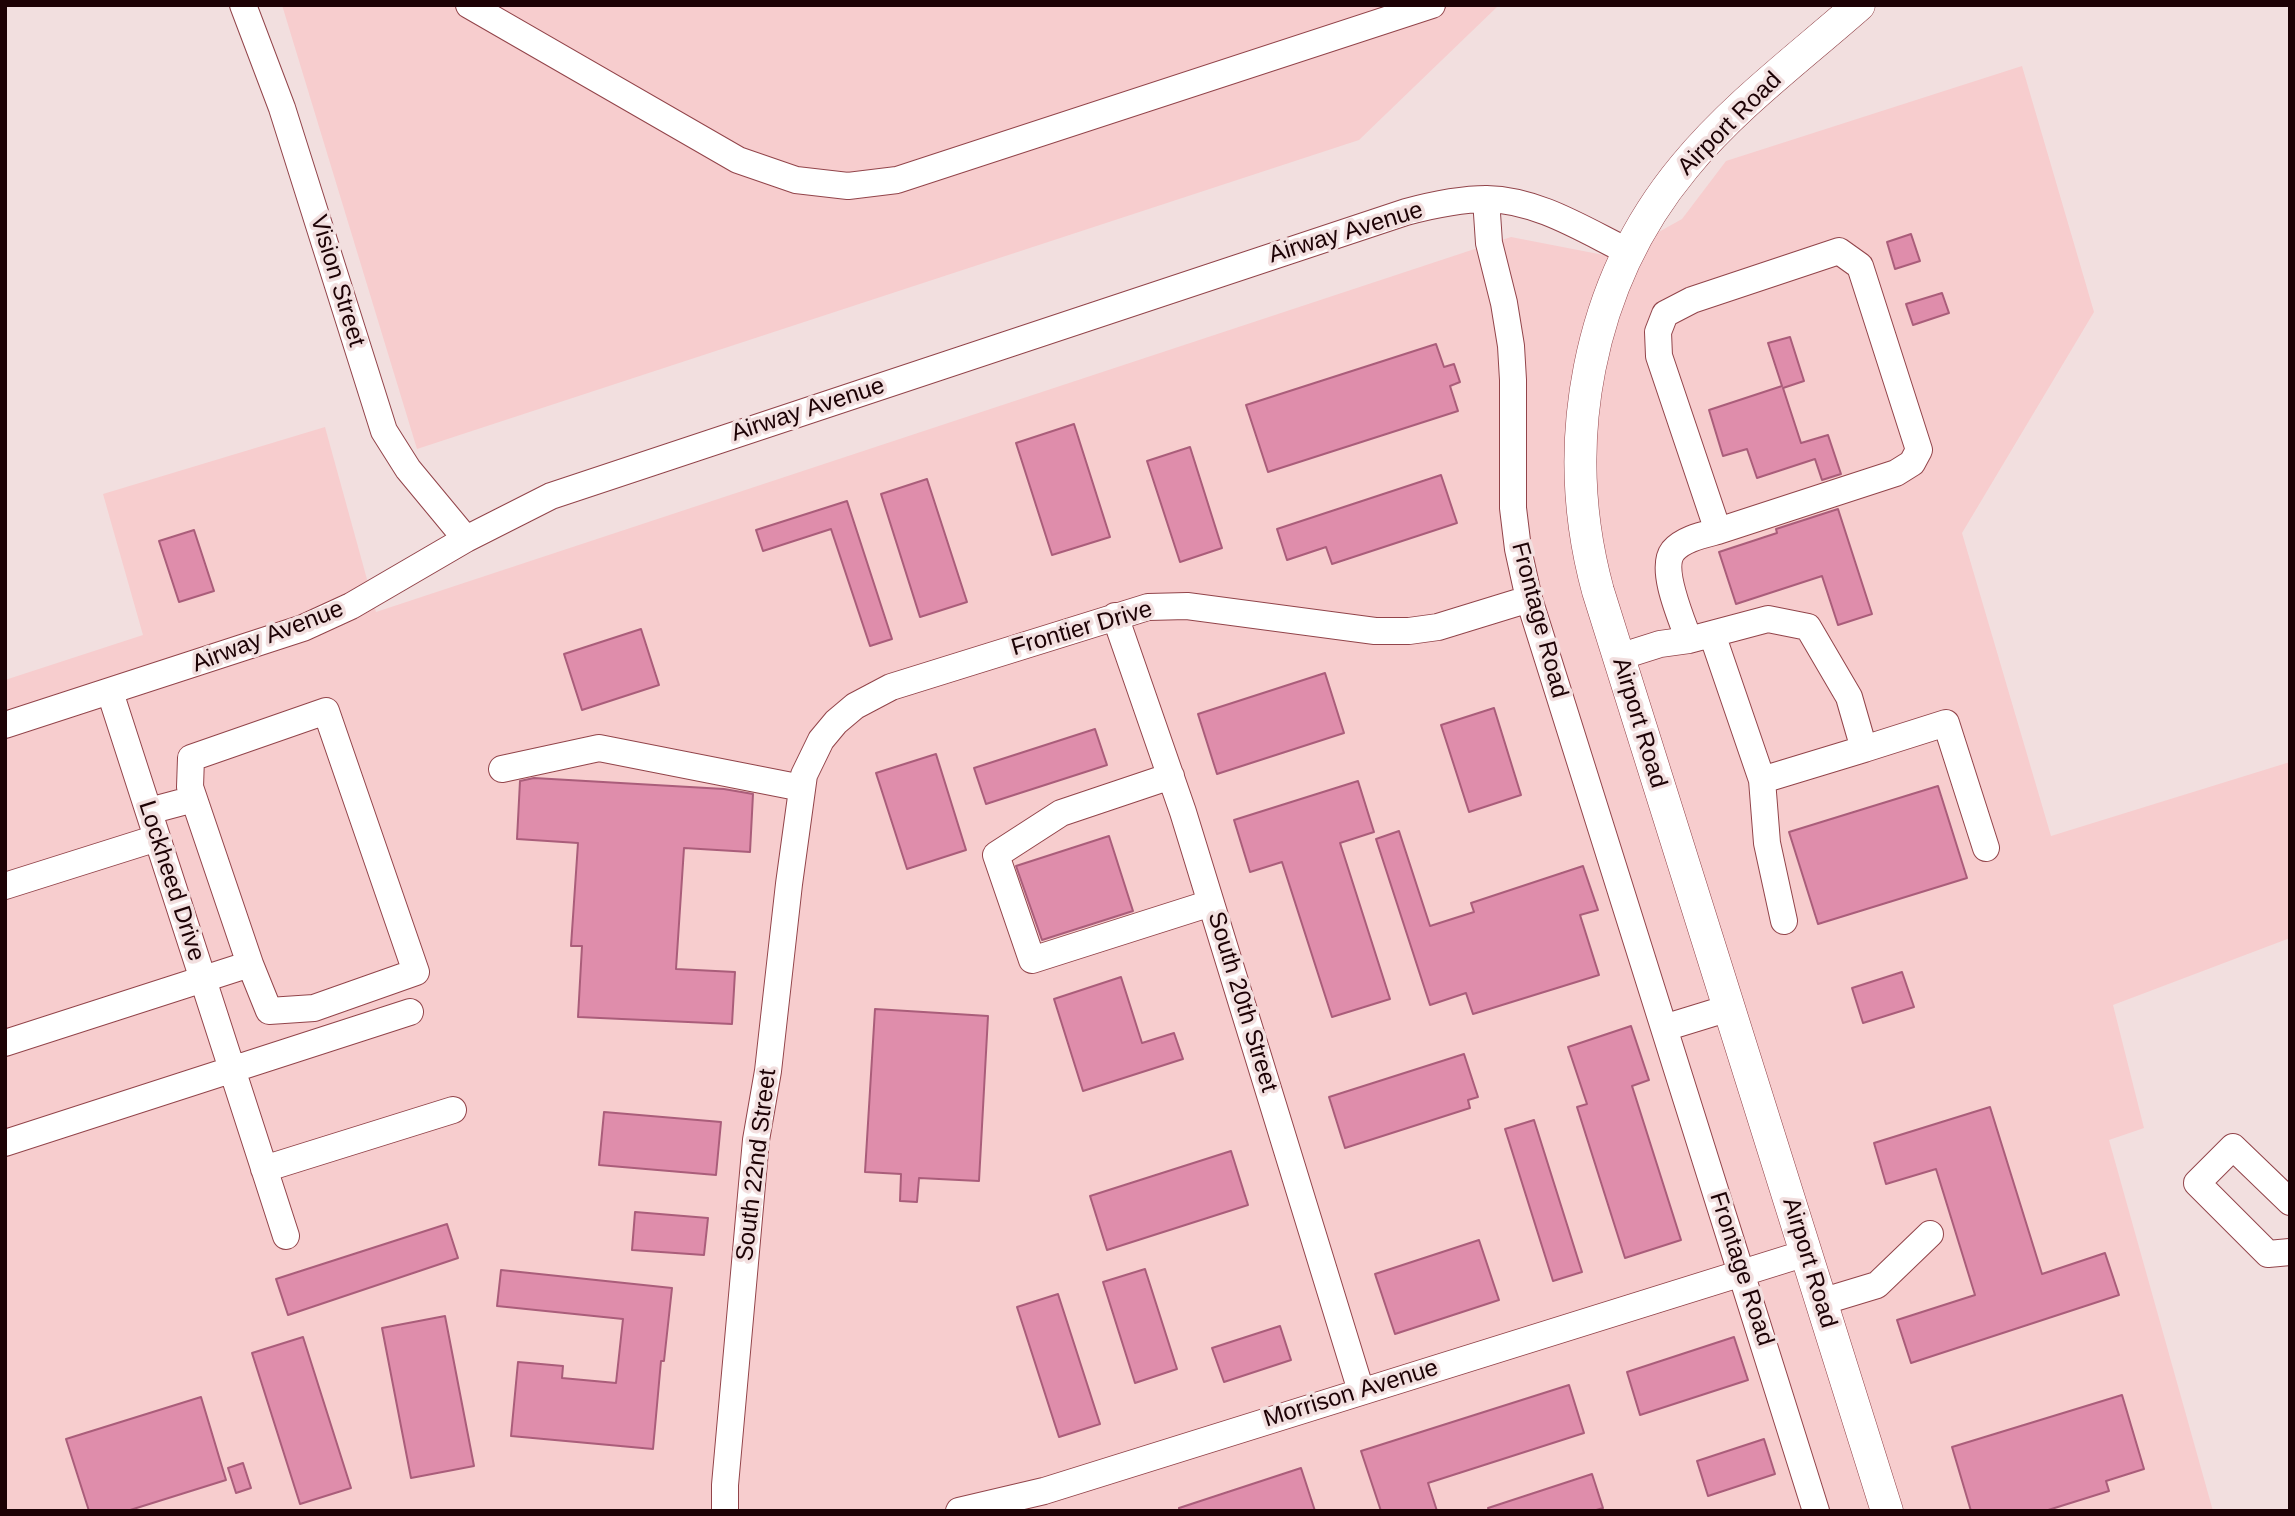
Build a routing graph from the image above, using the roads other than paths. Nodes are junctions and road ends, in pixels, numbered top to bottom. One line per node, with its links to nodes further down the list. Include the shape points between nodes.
1 (243, 5): 8 (street, Vision Street, via 282,108 384,431 408,469)
2 (469, 5): 3 (street, via 738,160 796,180 848,186 897,180)
3 (1432, 5)
4 (1859, 5): 6 (main road, Airport Road, via 1705,143 1662,195)
5 (1486, 199): 6 (street, Airway Avenue, via 1539,209); 8 (street, Airway Avenue, via 1450,202 1393,216 551,496); 9 (street, Frontage Road, via 1489,243 1511,346 1513,508)
6 (1629, 252): 12 (main road, Airport Road, via 1596,335 1580,444 1586,538)
7 (1718, 531): 7 (street, via 1896,473 1912,463 1919,450 1860,266 1839,251 1692,300 1665,314 1658,332 1659,356); 11 (street, via 1689,540 1672,552 1667,571)
8 (466, 539): 13 (street, Airway Avenue, via 351,606 303,628)
9 (1529, 599): 10 (street, Frontier Drive, via 1409,631 1375,631 1187,606 1155,606); 32 (street, Frontage Road)
10 (1115, 616): 17 (street, South 20th Street); 19 (street, Frontier Drive, via 872,696 836,722 821,740 806,768)
11 (1700, 637): 12 (street); 15 (street, via 1768,618 1808,626 1849,697); 18 (street)
12 (1619, 657): 30 (main road, Airport Road)
13 (110, 692): 14 (street, Airway Avenue); 21 (street, Lockheed Drive)
14 (5, 725)
15 (1864, 749): 18 (street); 24 (street, via 1945,723)
16 (502, 769): 19 (street, via 599,748)
17 (1171, 776): 26 (street, South 20th Street); 26 (street, via 1062,813 996,855 1032,960)
18 (1762, 780): 27 (street, via 1767,844)
19 (802, 788): 22 (street, Frontier Drive)
20 (194, 799): 21 (street); 28 (street); 28 (street, via 191,758 326,711 416,972 314,1008 269,1011)
21 (149, 811): 23 (street, Lockheed Drive)
22 (797, 819): 46 (street, South 22nd Street, via 757,1140)
23 (157, 838): 25 (street); 29 (street, Lockheed Drive)
24 (1986, 848)
25 (5, 886)
26 (1211, 903): 45 (street, South 20th Street)
27 (1784, 921)
28 (250, 964): 29 (street)
29 (202, 979): 33 (street); 34 (street, Lockheed Drive)
30 (1729, 1008): 32 (street); 42 (main road, Airport Road)
31 (410, 1012): 34 (street)
32 (1664, 1028): 43 (street, Frontage Road)
33 (5, 1043)
34 (232, 1070): 36 (street); 37 (street, Lockheed Drive)
35 (453, 1110): 37 (street)
36 (5, 1143)
37 (264, 1169): 40 (street, Lockheed Drive)
38 (2290, 1202): 41 (street, via 2233,1147 2197,1183 2268,1254)
39 (1930, 1234): 44 (street, via 1877,1285)
40 (286, 1236)
41 (2290, 1252)
42 (1806, 1253): 43 (street, Morrison Avenue); 44 (main road, Airport Road)
43 (1742, 1273): 45 (street, Morrison Avenue); 48 (street, Frontage Road)
44 (1821, 1302): 49 (main road, Airport Road)
45 (1361, 1391): 47 (street, Morrison Avenue, via 1044,1491)
46 (725, 1511)
47 (959, 1511)
48 (1816, 1511)
49 (1887, 1511)

